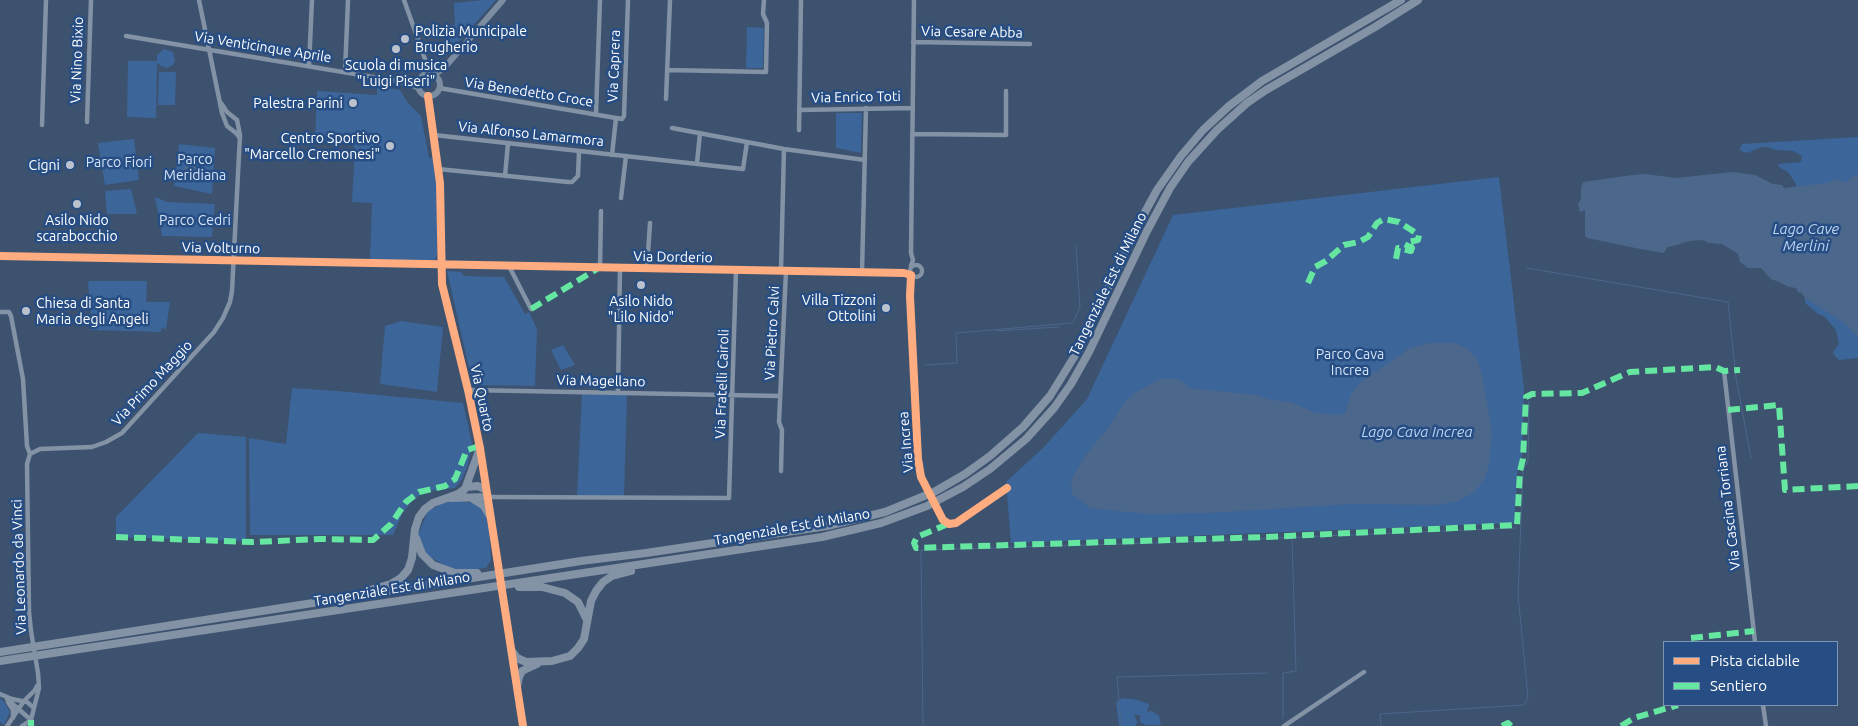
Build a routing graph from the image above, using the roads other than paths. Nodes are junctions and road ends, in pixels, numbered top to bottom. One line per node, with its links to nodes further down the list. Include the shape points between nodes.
1 (46, 0): 41 (street)
2 (91, 0): 39 (street, Via Nino Bixio)
3 (199, 0): 19 (street)
4 (312, 0): 20 (street)
5 (348, 0): 23 (street)
6 (404, 0): 25 (street, via 424,56 426,68)
7 (504, 0): 21 (street)
8 (600, 0): 36 (street)
9 (628, 0): 38 (street, Via Caprera, via 624,116)
10 (670, 0): 22 (street)
11 (764, 0): 22 (street, via 766,72)
12 (801, 0): 35 (street)
13 (914, 0): 17 (street, Via Increa)
14 (1401, 0): 95 (highway, Tangenziale Est di Milano, via 1251,89 1199,134 1153,198 1082,345 1059,384 1019,431 968,472 910,503 856,520)
15 (1418, 0): 94 (highway, Tangenziale Est di Milano, via 1256,96 1201,147 1174,182 1153,219 1071,384 1026,439 990,470 940,500 881,523 822,537)
16 (126, 36): 19 (street, Via Venticinque Aprile)
17 (913, 42): 18 (street, Via Cesare Abba); 34 (street, Via Increa)
18 (1030, 44)
19 (209, 50): 20 (street, Via Venticinque Aprile); 32 (street)
20 (309, 66): 23 (street, Via Venticinque Aprile)
21 (444, 67): 24 (street); 27 (street)
22 (667, 70): 31 (street)
23 (345, 72): 26 (street, Via Venticinque Aprile)
24 (434, 75): 25 (street); 27 (street)
25 (421, 78): 26 (street, Via Venticinque Aprile); 28 (street)
26 (397, 81): 28 (street, Via Venticinque Aprile)
27 (439, 86): 30 (street); 36 (street, Via Benedetto Croce)
28 (419, 89): 30 (street, via 423,94)
29 (1006, 91): 46 (street, via 1006,135)
30 (431, 95): 47 (street, Via Quarto)
31 (666, 99)
32 (221, 103): 37 (street, via 224,110); 42 (street)
33 (866, 108): 34 (street, Via Enrico Toti); 35 (street, Via Enrico Toti); 55 (street)
34 (912, 108): 46 (street, Via Increa)
35 (799, 110): 44 (street)
36 (596, 114): 38 (street, Via Benedetto Croce)
37 (234, 117): 40 (street); 42 (street, via 229,118)
38 (616, 118): 53 (street, Via Caprera)
39 (86, 122)
40 (238, 124): 42 (street, via 235,128); 48 (street, Via Primo Maggio)
41 (42, 125)
42 (229, 126): 48 (street)
43 (672, 128): 45 (street)
44 (798, 130)
45 (700, 133): 49 (street); 56 (street)
46 (912, 134): 63 (street, Via Increa)
47 (434, 135): 50 (street, Via Alfonso Lamarmora); 57 (street, Via Quarto)
48 (240, 140): 64 (street, Via Primo Maggio)
49 (747, 142): 51 (street); 56 (street, Via Alfonso Lamarmora, via 743,169)
50 (508, 143): 52 (street, Via Alfonso Lamarmora); 58 (street)
51 (784, 149): 55 (street); 73 (street, Via Pietro Calvi)
52 (579, 151): 53 (street, Via Alfonso Lamarmora); 58 (street, via 578,176 572,182)
53 (612, 154): 54 (street, Via Alfonso Lamarmora)
54 (626, 156): 56 (street, Via Alfonso Lamarmora); 59 (street)
55 (865, 160): 74 (street)
56 (697, 163)
57 (438, 169): 58 (street); 65 (street, Via Quarto)
58 (505, 176)
59 (621, 198)
60 (601, 211): 68 (street)
61 (650, 223): 71 (street)
62 (0, 256): 64 (street, Via Volturno)
63 (913, 260): 66 (street); 70 (street, Via Increa)
64 (233, 261): 65 (street, Via Volturno); 85 (street, Via Primo Maggio, via 230,302 219,326 128,429 92,447 40,450)
65 (441, 265): 67 (street, Via Dorderio); 80 (street, Via Quarto, via 442,284)
66 (917, 265): 70 (street); 76 (street, via 922,271 918,277)
67 (509, 266): 68 (street, Via Dorderio); 77 (street)
68 (600, 268): 69 (street, Via Dorderio)
69 (620, 268): 71 (street, Via Dorderio); 81 (street)
70 (910, 268): 75 (street); 76 (street, Via Increa)
71 (648, 269): 72 (street, Via Dorderio)
72 (736, 270): 73 (street, Via Dorderio); 82 (street, Via Fratelli Cairoli)
73 (784, 271): 74 (street, Via Dorderio); 83 (street, Via Pietro Calvi)
74 (862, 272): 75 (street, Via Dorderio)
75 (904, 273): 76 (street, Via Dorderio)
76 (911, 277): 88 (street, Via Increa, bridge, via 921,477 943,520 949,524 956,523)
77 (531, 309)
78 (0, 312): 85 (street, Via Leonardo da Vinci, via 9,312 11,316 23,379)
79 (1724, 371): 99 (street, Via Cascina Torriana)
80 (468, 390): 81 (street, Via Magellano); 84 (street, Via Quarto)
81 (618, 392): 82 (street, Via Magellano)
82 (733, 396): 83 (street, Via Pietro Calvi); 89 (street, Via Fratelli Cairoli, via 729,498)
83 (780, 396): 86 (street, Via Pietro Calvi)
84 (480, 448): 87 (highway); 89 (street, Via Quarto)
85 (30, 454): 106 (street, Via Leonardo da Vinci, bridge, via 27,464 29,612)
86 (781, 471)
87 (466, 488): 89 (highway, via 478,486); 90 (highway)
88 (1006, 488)
89 (486, 494): 91 (highway); 92 (street, Via Quarto)
90 (444, 498): 91 (highway); 93 (highway, via 424,509)
91 (471, 498): 92 (highway, via 484,506)
92 (490, 516): 100 (street, Via Quarto, bridge)
93 (415, 530): 95 (highway, via 419,549 426,560 455,573 474,574); 97 (highway, via 411,564 396,582)
94 (684, 558): 96 (highway, Tangenziale Est di Milano); 98 (highway, via 620,573 607,580 594,595)
95 (581, 561): 97 (highway, Tangenziale Est di Milano)
96 (492, 587): 98 (highway, via 540,587 564,592 578,602); 102 (highway, Tangenziale Est di Milano)
97 (306, 605): 101 (highway, Tangenziale Est di Milano)
98 (588, 624): 103 (highway, via 584,639 573,653 562,659)
99 (1755, 641)
100 (512, 651): 103 (highway); 104 (street, Via Quarto)
101 (2, 652)
102 (0, 661)
103 (525, 665): 104 (highway, via 519,670); 107 (highway)
104 (514, 667): 107 (street, Via Quarto)
105 (1364, 672): 118 (street)
106 (39, 680): 109 (street, via 35,690); 111 (street, Via Leonardo da Vinci)
107 (517, 687): 117 (street, Via Quarto)
108 (2, 696): 109 (street); 112 (street); 113 (street, via 13,710)
109 (24, 701): 111 (street); 112 (street)
110 (1763, 706): 119 (street)
111 (34, 708): 114 (street, Via Leonardo da Vinci)
112 (19, 709): 113 (street); 114 (street)
113 (14, 718): 115 (street)
114 (31, 720): 116 (street)
115 (7, 726)
116 (22, 726)
117 (523, 726)
118 (1284, 726)
119 (1766, 726)

